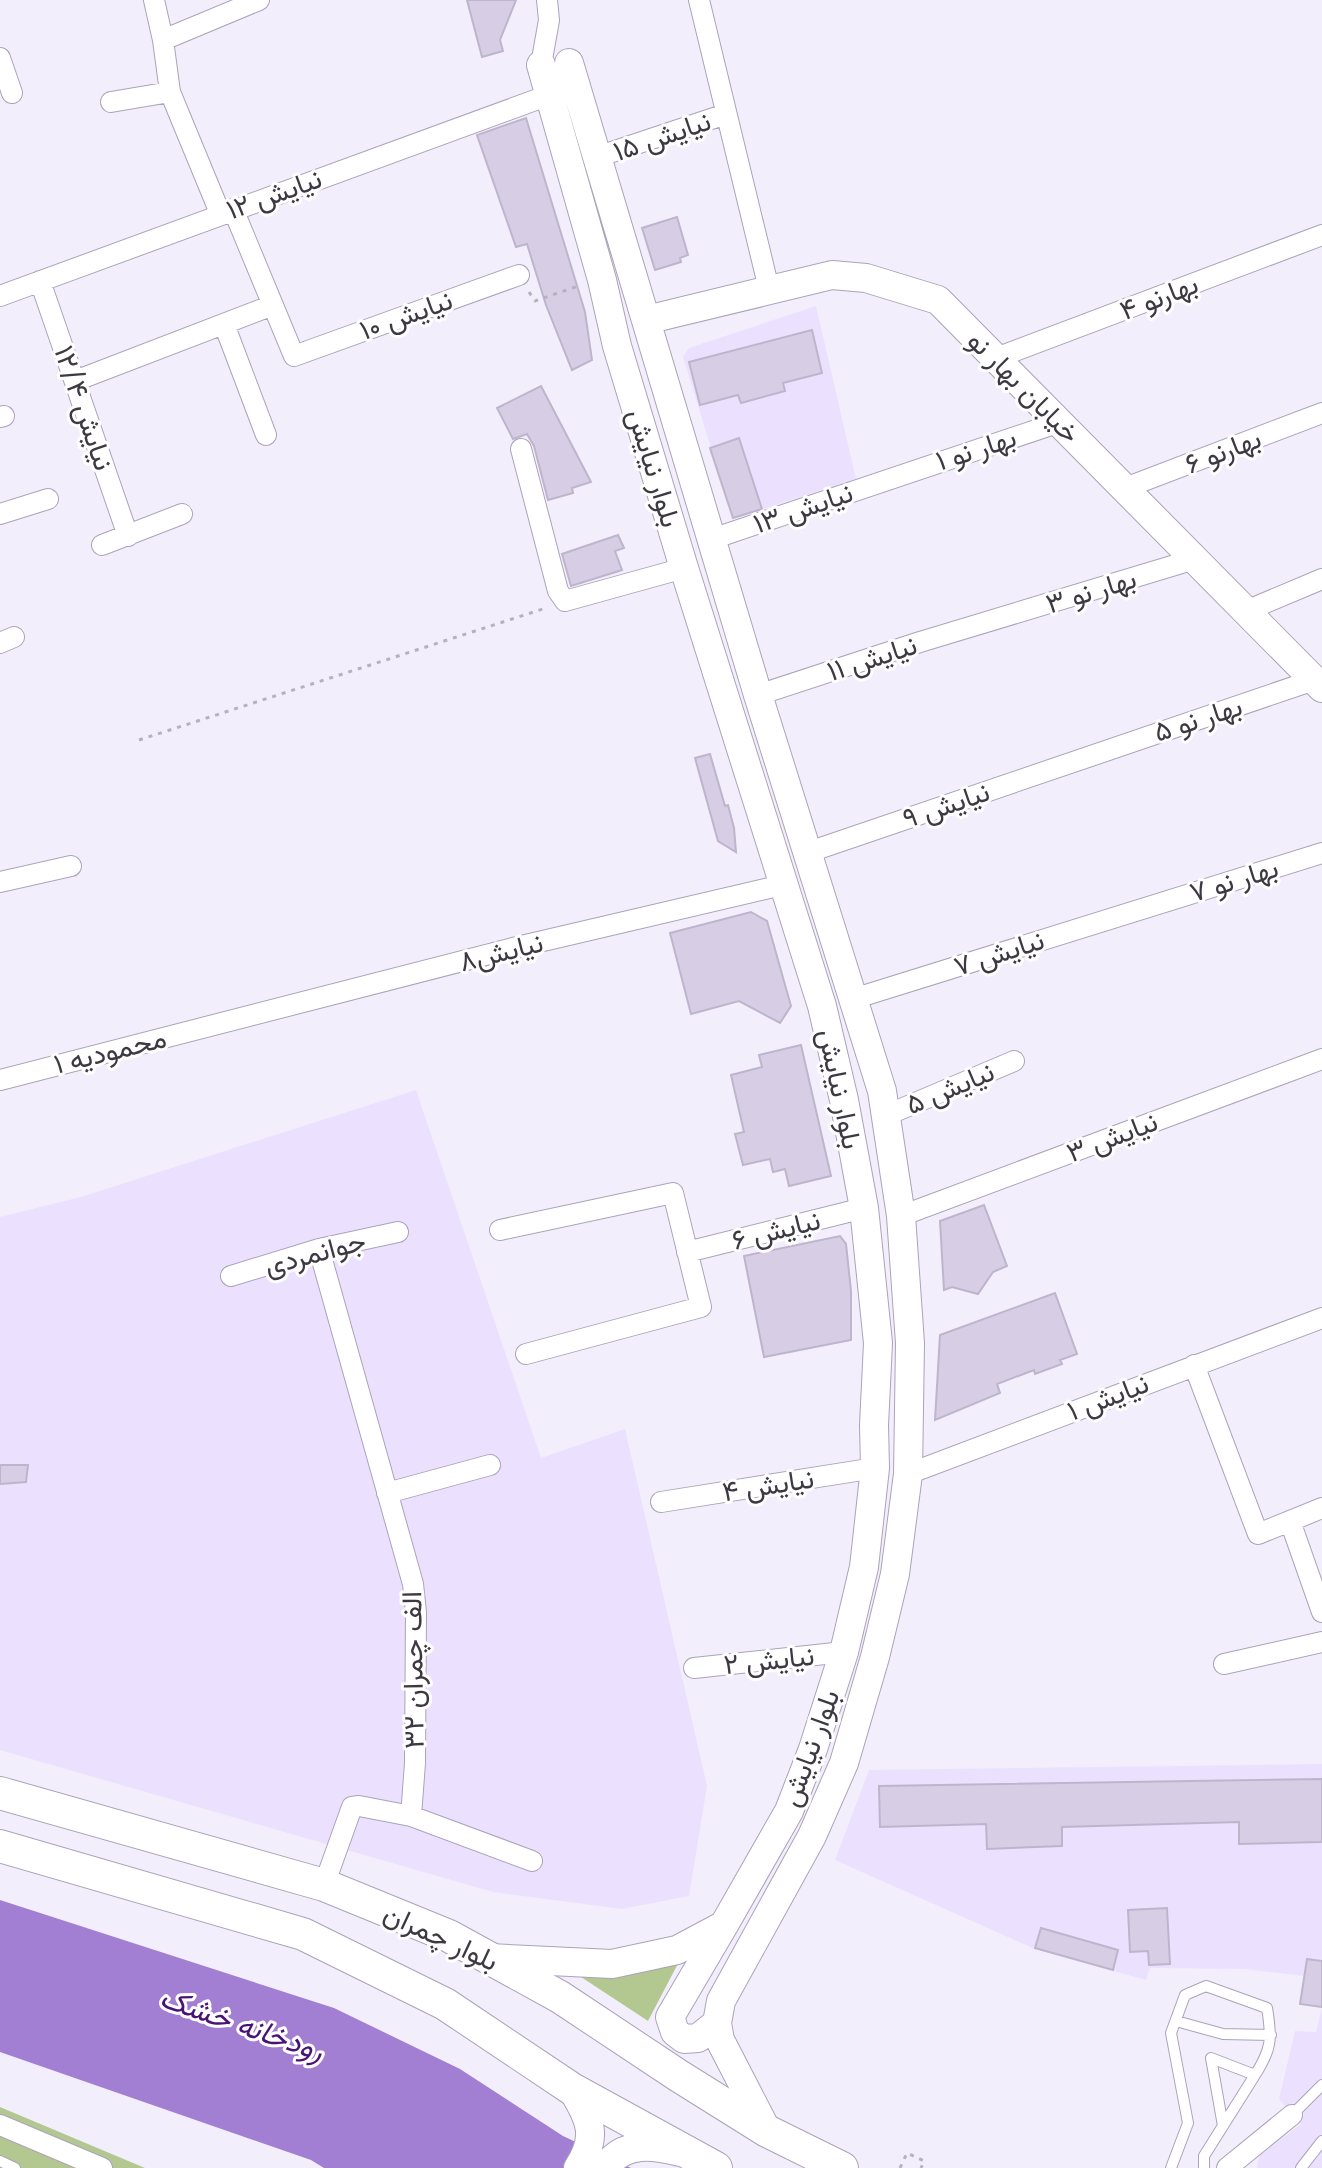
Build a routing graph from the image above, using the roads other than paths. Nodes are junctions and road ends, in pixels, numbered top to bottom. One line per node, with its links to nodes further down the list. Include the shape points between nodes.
1 (154, 0): 5 (street)
2 (259, 0): 5 (street)
3 (699, 0): 12 (street)
4 (548, 10): 7 (street, بلوار نیایش)
5 (163, 40): 8 (street)
6 (0, 58): 9 (street)
7 (555, 64): 10 (main road, بلوار نیایش); 13 (main road, بلوار نیایش)
8 (170, 92): 11 (street); 14 (street)
9 (12, 93)
10 (549, 95): 14 (street, نیایش ۱۲); 38 (main road, بلوار نیایش)
11 (111, 102)
12 (726, 114): 13 (street, ۱۵ نیایش); 18 (street)
13 (597, 157): 21 (main road, بلوار نیایش)
14 (227, 211): 17 (street, نیایش ۱۲); 20 (street)
15 (1322, 235): 23 (street, ۴ بهارنو)
16 (519, 275): 20 (street, نیایش ۱۰, via 294,356)
17 (40, 281): 19 (street, نیایش ۱۲); 24 (street, ۱۲/۴ نیایش)
18 (769, 289): 21 (main road, خیابان بهار نو); 23 (main road, خیابان بهار نو, via 832,275 866,278 938,300)
19 (2, 290)
20 (273, 305): 22 (street)
21 (646, 320): 35 (main road, بلوار نیایش)
22 (224, 324): 24 (street); 27 (street)
23 (996, 358): 26 (main road, خیابان بهار نو)
24 (75, 381): 34 (street, ۱۲/۴ نیایش)
25 (1322, 413): 30 (street, ۶ بهارنو)
26 (1060, 422): 29 (street, ۱ بهار نو); 30 (main road, خیابان بهار نو)
27 (266, 435)
28 (521, 449): 38 (street, via 565,601)
29 (893, 476): 35 (street, نیایش ۱۳)
30 (1125, 488): 37 (main road, خیابان بهار نو)
31 (48, 499): 32 (street)
32 (0, 514)
33 (182, 514): 34 (street)
34 (128, 536): 36 (street)
35 (712, 539): 43 (main road, بلوار نیایش)
36 (102, 545)
37 (1195, 559): 40 (main road, خیابان بهار نو); 41 (street, ۳ بهار نو)
38 (684, 568): 49 (main road, بلوار نیایش)
39 (1322, 579): 40 (street)
40 (1246, 611): 42 (main road, خیابان بهار نو)
41 (987, 622): 43 (street, نیایش ۱۱)
42 (1318, 684): 44 (street, ۵ بهار نو)
43 (758, 695): 45 (main road, بلوار نیایش)
44 (1082, 757): 45 (street, نیایش ۹)
45 (809, 852): 51 (main road, بلوار نیایش)
46 (1322, 853): 50 (street, ۷ بهار نو)
47 (71, 866): 48 (street)
48 (0, 882)
49 (782, 885): 52 (street, نیایش۸); 57 (main road, بلوار نیایش, via 822,1006)
50 (1146, 907): 51 (street, نیایش ۷)
51 (853, 999): 56 (main road, بلوار نیایش)
52 (221, 1023): 55 (street, ۱ محمودیه)
53 (1322, 1059): 58 (street, نیایش ۳)
54 (1014, 1061): 56 (street, نیایش ۵)
55 (0, 1080)
56 (887, 1115): 58 (main road, بلوار نیایش)
57 (864, 1208): 62 (street, نیایش ۶); 68 (main road, بلوار نیایش, via 878,1343)
58 (901, 1216): 69 (main road, بلوار نیایش, via 910,1343)
59 (500, 1230): 62 (street, via 673,1193)
60 (398, 1232): 61 (street, جوانمردی)
61 (319, 1249): 63 (street, جوانمردی); 70 (street, ۳۲ الف چمران)
62 (687, 1252): 65 (street, via 701,1307)
63 (231, 1276)
64 (1315, 1320): 66 (street, نیایش ۱)
65 (526, 1354)
66 (1194, 1365): 69 (street, نیایش ۱); 73 (street, via 1258,1534)
67 (490, 1465): 70 (street)
68 (875, 1468): 71 (street, نیایش ۴); 76 (main road, بلوار نیایش, via 864,1567)
69 (908, 1474): 82 (main road, بلوار نیایش, via 895,1574 875,1657 844,1763)
70 (387, 1493): 80 (street, ۳۲ الف چمران, via 415,1598)
71 (661, 1502)
72 (1322, 1508): 73 (street)
73 (1290, 1521): 74 (street)
74 (1322, 1612)
75 (1322, 1642): 77 (street)
76 (844, 1652): 78 (street, نیایش ۲); 81 (main road, بلوار نیایش)
77 (1224, 1664)
78 (694, 1668)
79 (0, 1793): 85 (main road, بلوار چمران)
80 (411, 1816): 84 (street); 85 (street, via 352,1807)
81 (782, 1823): 82 (main road); 86 (main road, بلوار نیایش)
82 (812, 1836): 89 (main road, بلوار نیایش, via 721,2001)
83 (0, 1846): 93 (main road, بلوار چمران, via 303,1934 445,2004)
84 (532, 1861)
85 (324, 1885): 87 (main road, بلوار چمران, via 449,1936)
86 (724, 1925): 87 (main road, via 677,1950 612,1964); 89 (main road, بلوار نیایش, via 670,2017 684,2039 698,2038)
87 (488, 1958): 97 (main road, بلوار چمران, via 560,1997)
88 (1176, 2021): 90 (lane, via 1223,2034); 90 (lane, via 1185,1995 1206,1986 1267,2008); 106 (lane, via 1171,2033 1188,2123)
89 (717, 2023): 97 (main road, via 720,2040)
90 (1271, 2035): 91 (lane, via 1267,2057)
91 (1255, 2075): 96 (lane); 96 (lane, via 1211,2058)
92 (1322, 2085): 94 (lane)
93 (572, 2089): 101 (main road, بلوار چمران); 104 (main road, via 586,2113 591,2141)
94 (1292, 2115): 108 (street)
95 (0, 2125): 103 (street)
96 (1223, 2126): 107 (lane, via 1204,2156)
97 (767, 2131): 105 (main road, بلوار چمران)
98 (1322, 2141): 109 (lane)
99 (0, 2161): 102 (lane)
100 (612, 2161): 101 (main road, via 630,2147 649,2145)
101 (706, 2162)
102 (15, 2168)
103 (102, 2168)
104 (578, 2168)
105 (842, 2168)
106 (1171, 2168)
107 (1204, 2168)
108 (1227, 2168)
109 (1301, 2168)

